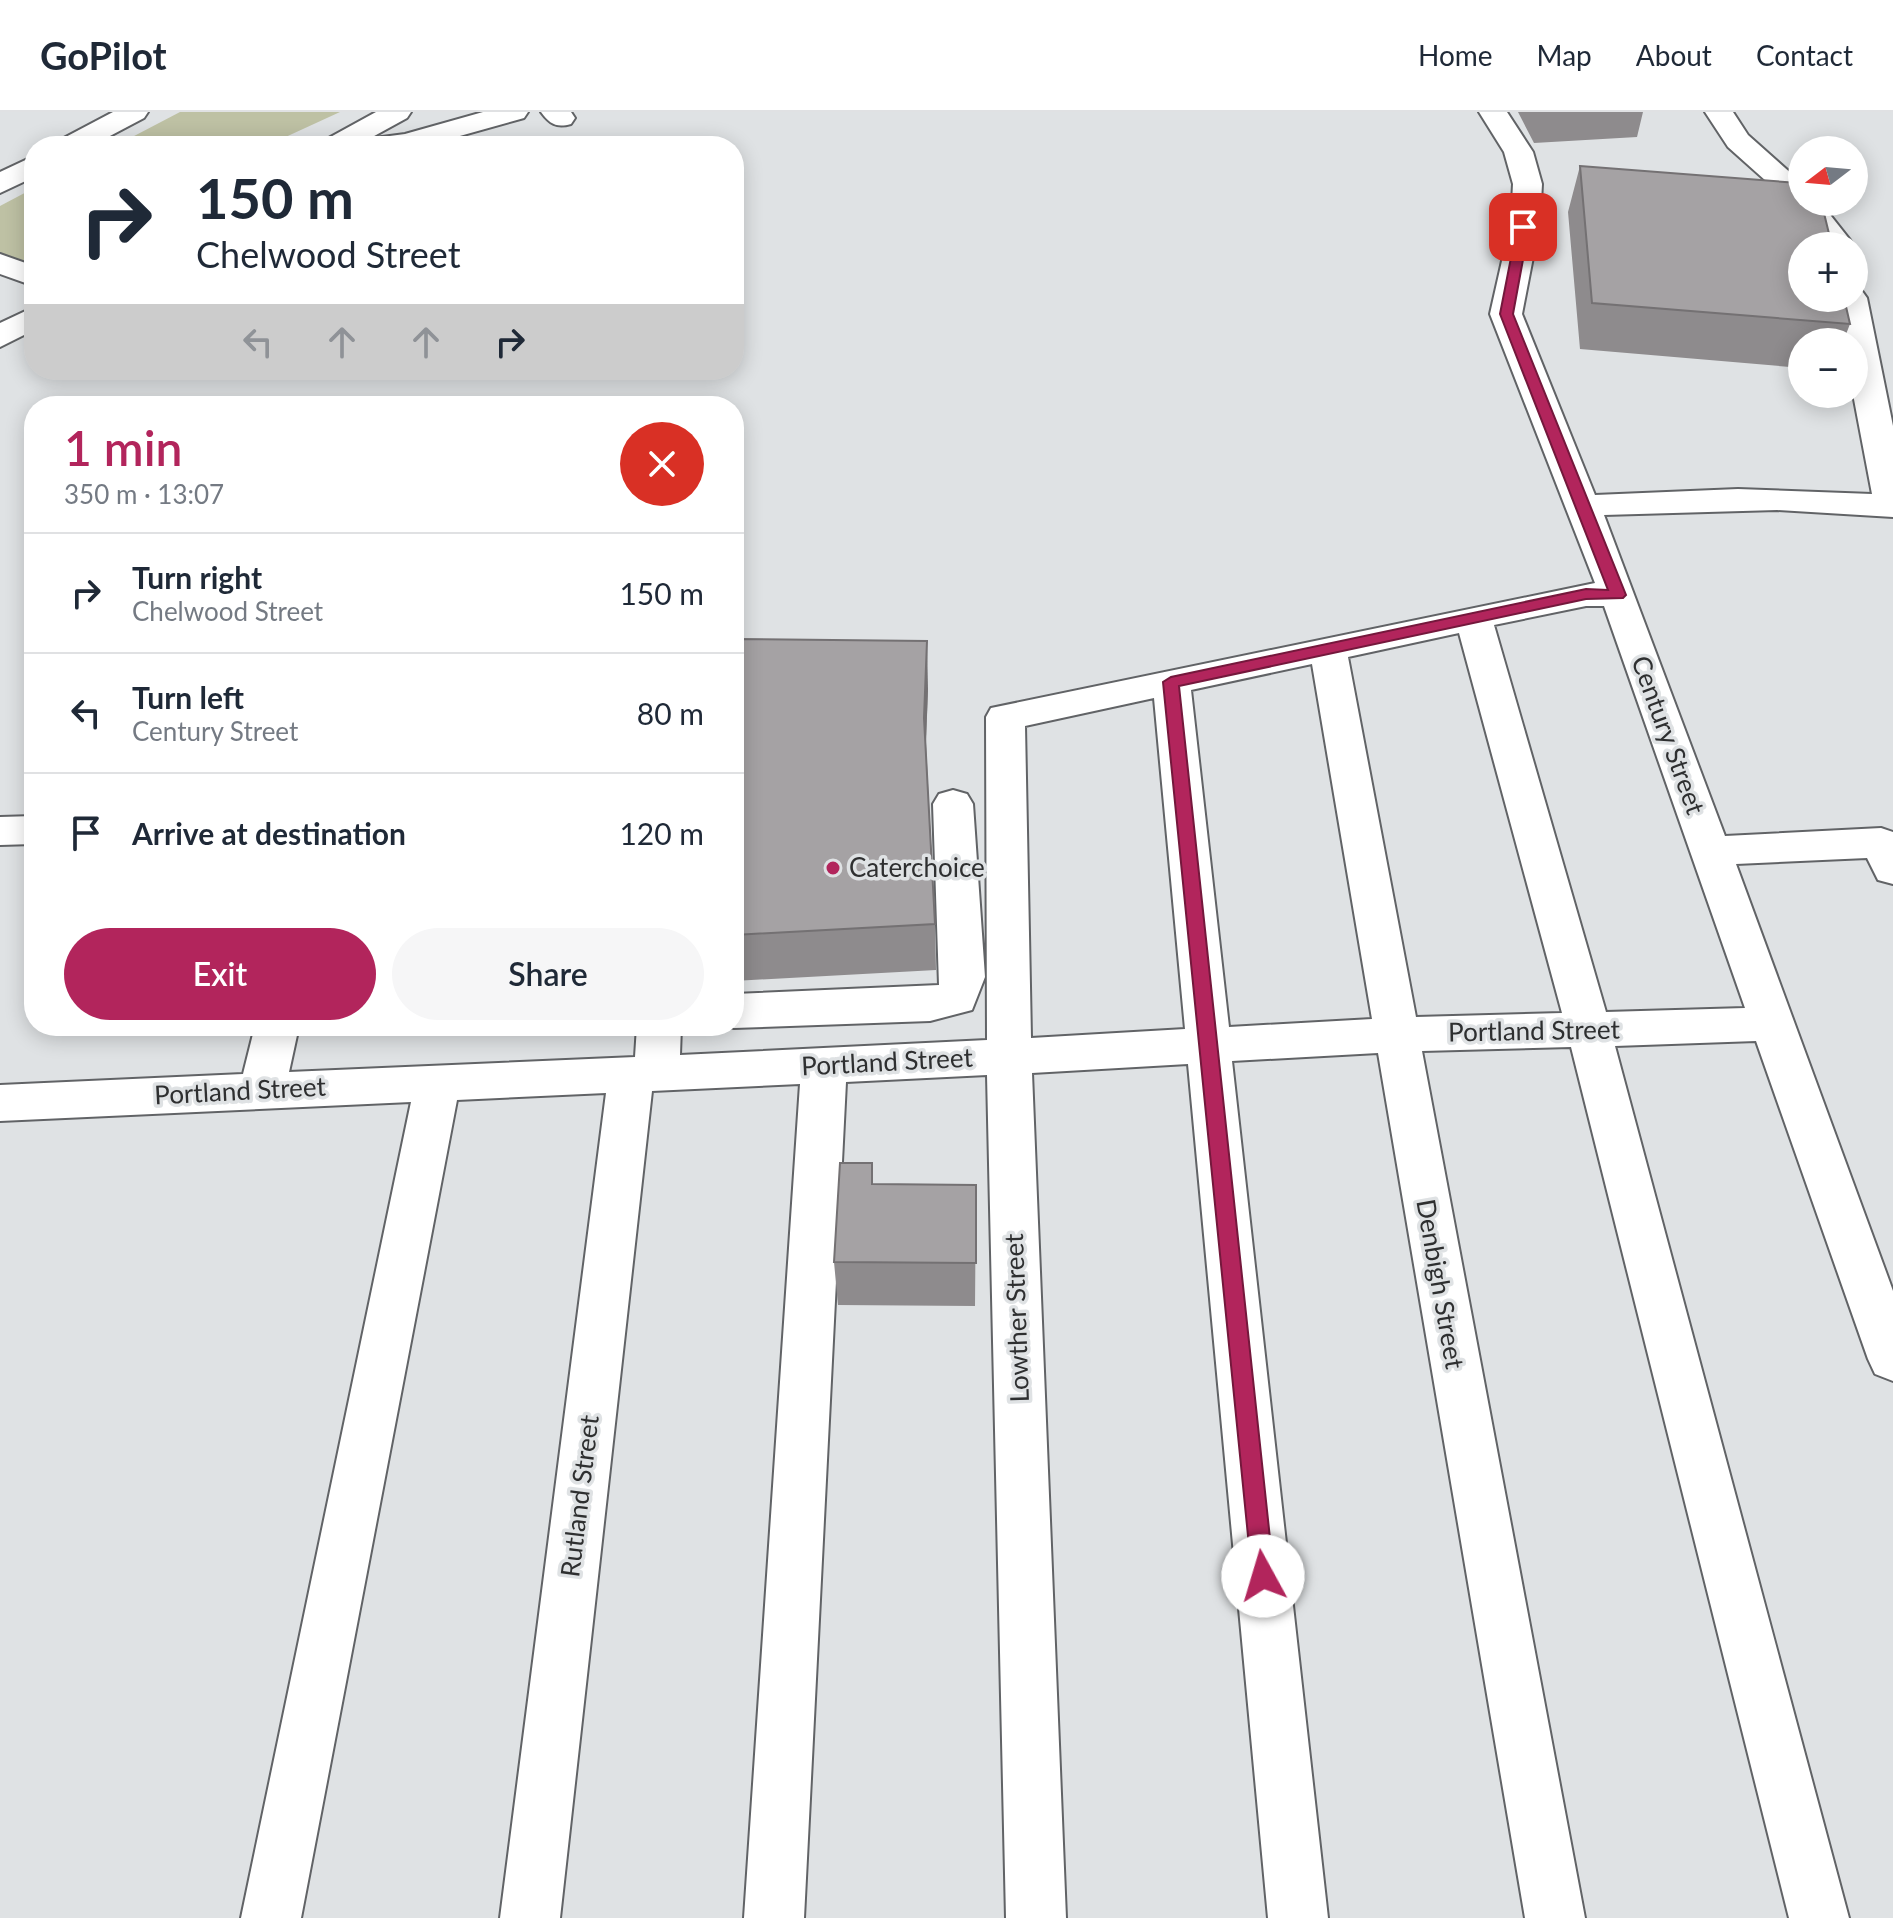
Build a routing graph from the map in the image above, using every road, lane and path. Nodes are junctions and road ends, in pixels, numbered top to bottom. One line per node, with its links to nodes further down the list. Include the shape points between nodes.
1 (134, 112): 6 (main road)
2 (514, 112): 8 (main road)
3 (1493, 112): 21 (main road, Century Street, via 1524,163 1527,183 1528,203 1506,314)
4 (1719, 112): 13 (main road, via 1738,141)
5 (382, 126): 7 (main road)
6 (89, 136)
7 (358, 136)
8 (431, 136)
9 (0, 149): 10 (main road)
10 (24, 160)
11 (24, 170): 12 (main road)
12 (0, 184)
13 (1788, 186)
14 (1816, 216): 15 (main road)
15 (1828, 232)
16 (0, 263): 17 (main road)
17 (24, 273)
18 (1854, 312): 22 (main road)
19 (24, 322): 20 (main road)
20 (0, 337)
21 (1584, 506): 22 (main road, via 1698,499 1841,500); 23 (main road, Century Street)
22 (1893, 506)
23 (1618, 595): 24 (main road, via 1586,594); 30 (main road, Century Street)
24 (1474, 619): 25 (main road); 34 (main road)
25 (1328, 650): 26 (main road); 35 (main road, Denbigh Street)
26 (1171, 682): 38 (main road); 39 (main road, Lowther Street, via 1005,717)
27 (953, 804): 32 (main road, via 963,977 957,998 930,1004)
28 (24, 830): 29 (main road)
29 (0, 831)
30 (1710, 851): 31 (main road, via 1881,843); 33 (main road, Century Street)
31 (1893, 869)
32 (744, 1011)
33 (1774, 1024): 34 (main road, Portland Street); 45 (main road, Century Street)
34 (1589, 1030): 35 (main road, Portland Street); 52 (main road)
35 (1395, 1035): 38 (main road, Portland Street); 51 (main road, Denbigh Street)
36 (275, 1036): 43 (main road)
37 (656, 1036): 41 (main road, Rutland Street)
38 (1208, 1047): 39 (main road, Portland Street); 50 (main road)
39 (1009, 1056): 40 (main road, Portland Street); 49 (main road, Lowther Street)
40 (824, 1065): 41 (main road, Portland Street); 48 (main road)
41 (644, 1073): 42 (main road, Portland Street); 47 (main road, Rutland Street)
42 (438, 1082): 43 (main road, Portland Street); 46 (main road)
43 (262, 1090): 44 (main road, Portland Street)
44 (0, 1103)
45 (1893, 1359)
46 (271, 1918)
47 (530, 1918)
48 (774, 1918)
49 (1036, 1918)
50 (1298, 1918)
51 (1555, 1918)
52 (1819, 1918)

